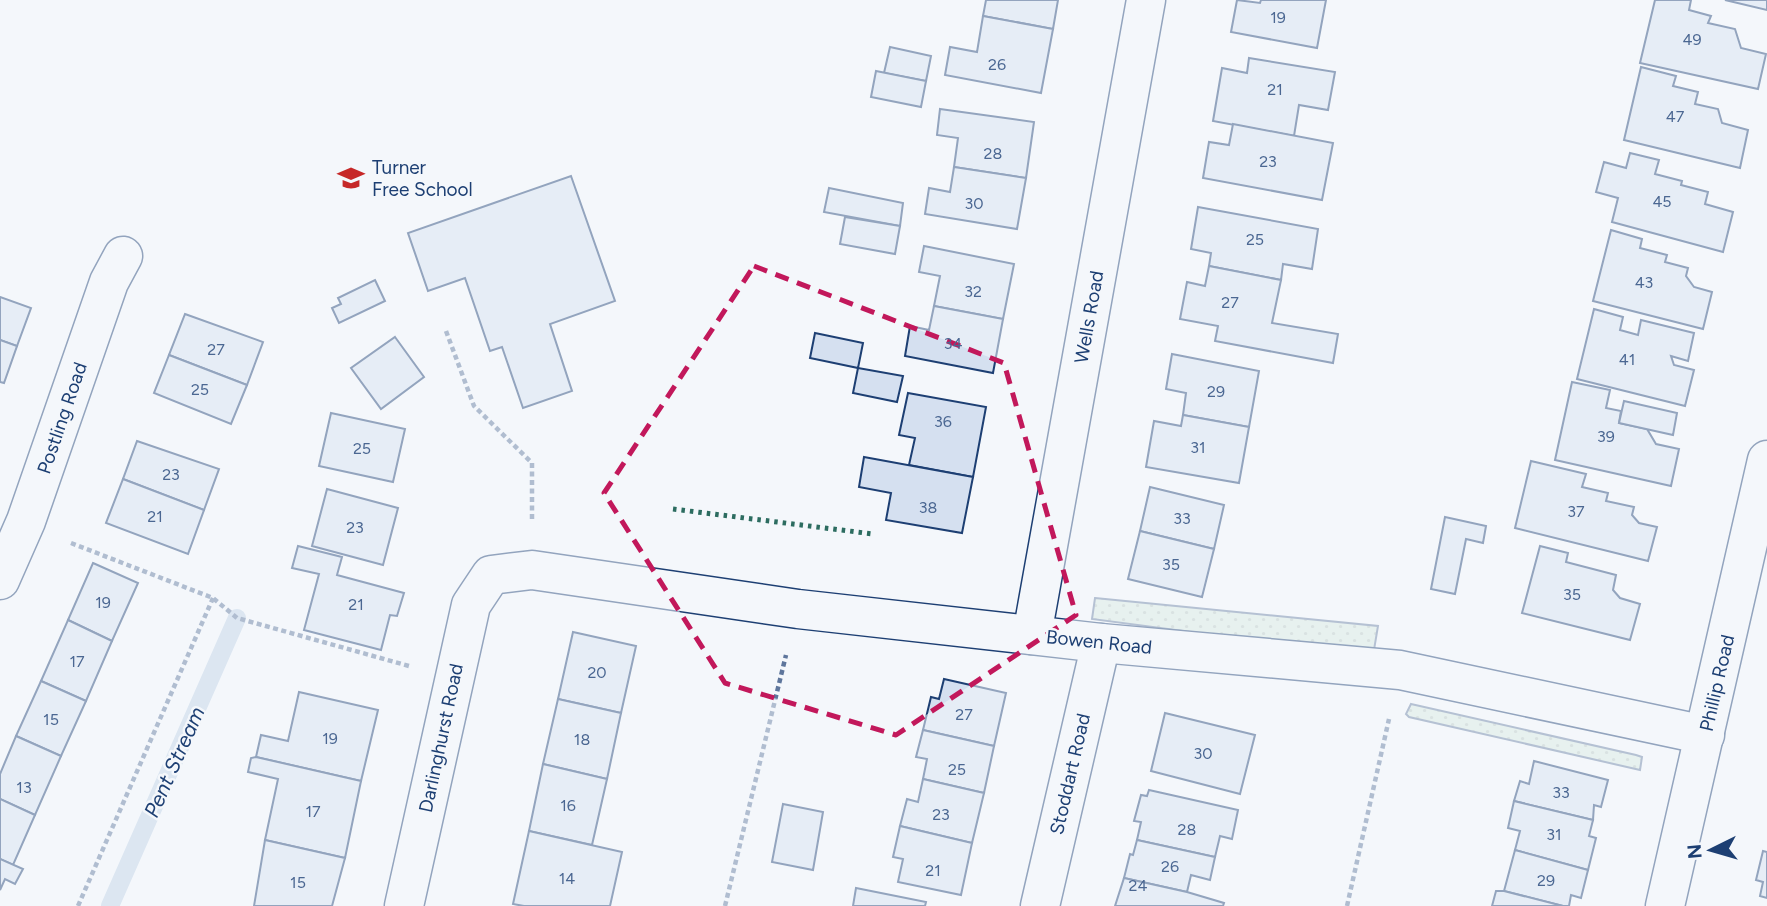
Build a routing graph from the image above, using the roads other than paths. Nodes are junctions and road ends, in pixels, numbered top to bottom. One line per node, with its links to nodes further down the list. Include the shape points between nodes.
1 (1146, 0): 6 (street, Wells Road)
2 (123, 256): 5 (street, Postling Road, via 109,282 26,522)
3 (1767, 460): 8 (street, Phillip Road)
4 (491, 575): 6 (street, Bowen Road, via 532,570 798,609); 9 (street, Darlinghurst Road, via 471,605)
5 (0, 580)
6 (1032, 635): 7 (street, Bowen Road)
7 (1101, 643): 8 (street, Bowen Road, via 1400,670); 10 (street, Stoddart Road)
8 (1704, 735): 11 (street, Phillip Road)
9 (404, 906)
10 (1040, 906)
11 (1665, 906)

